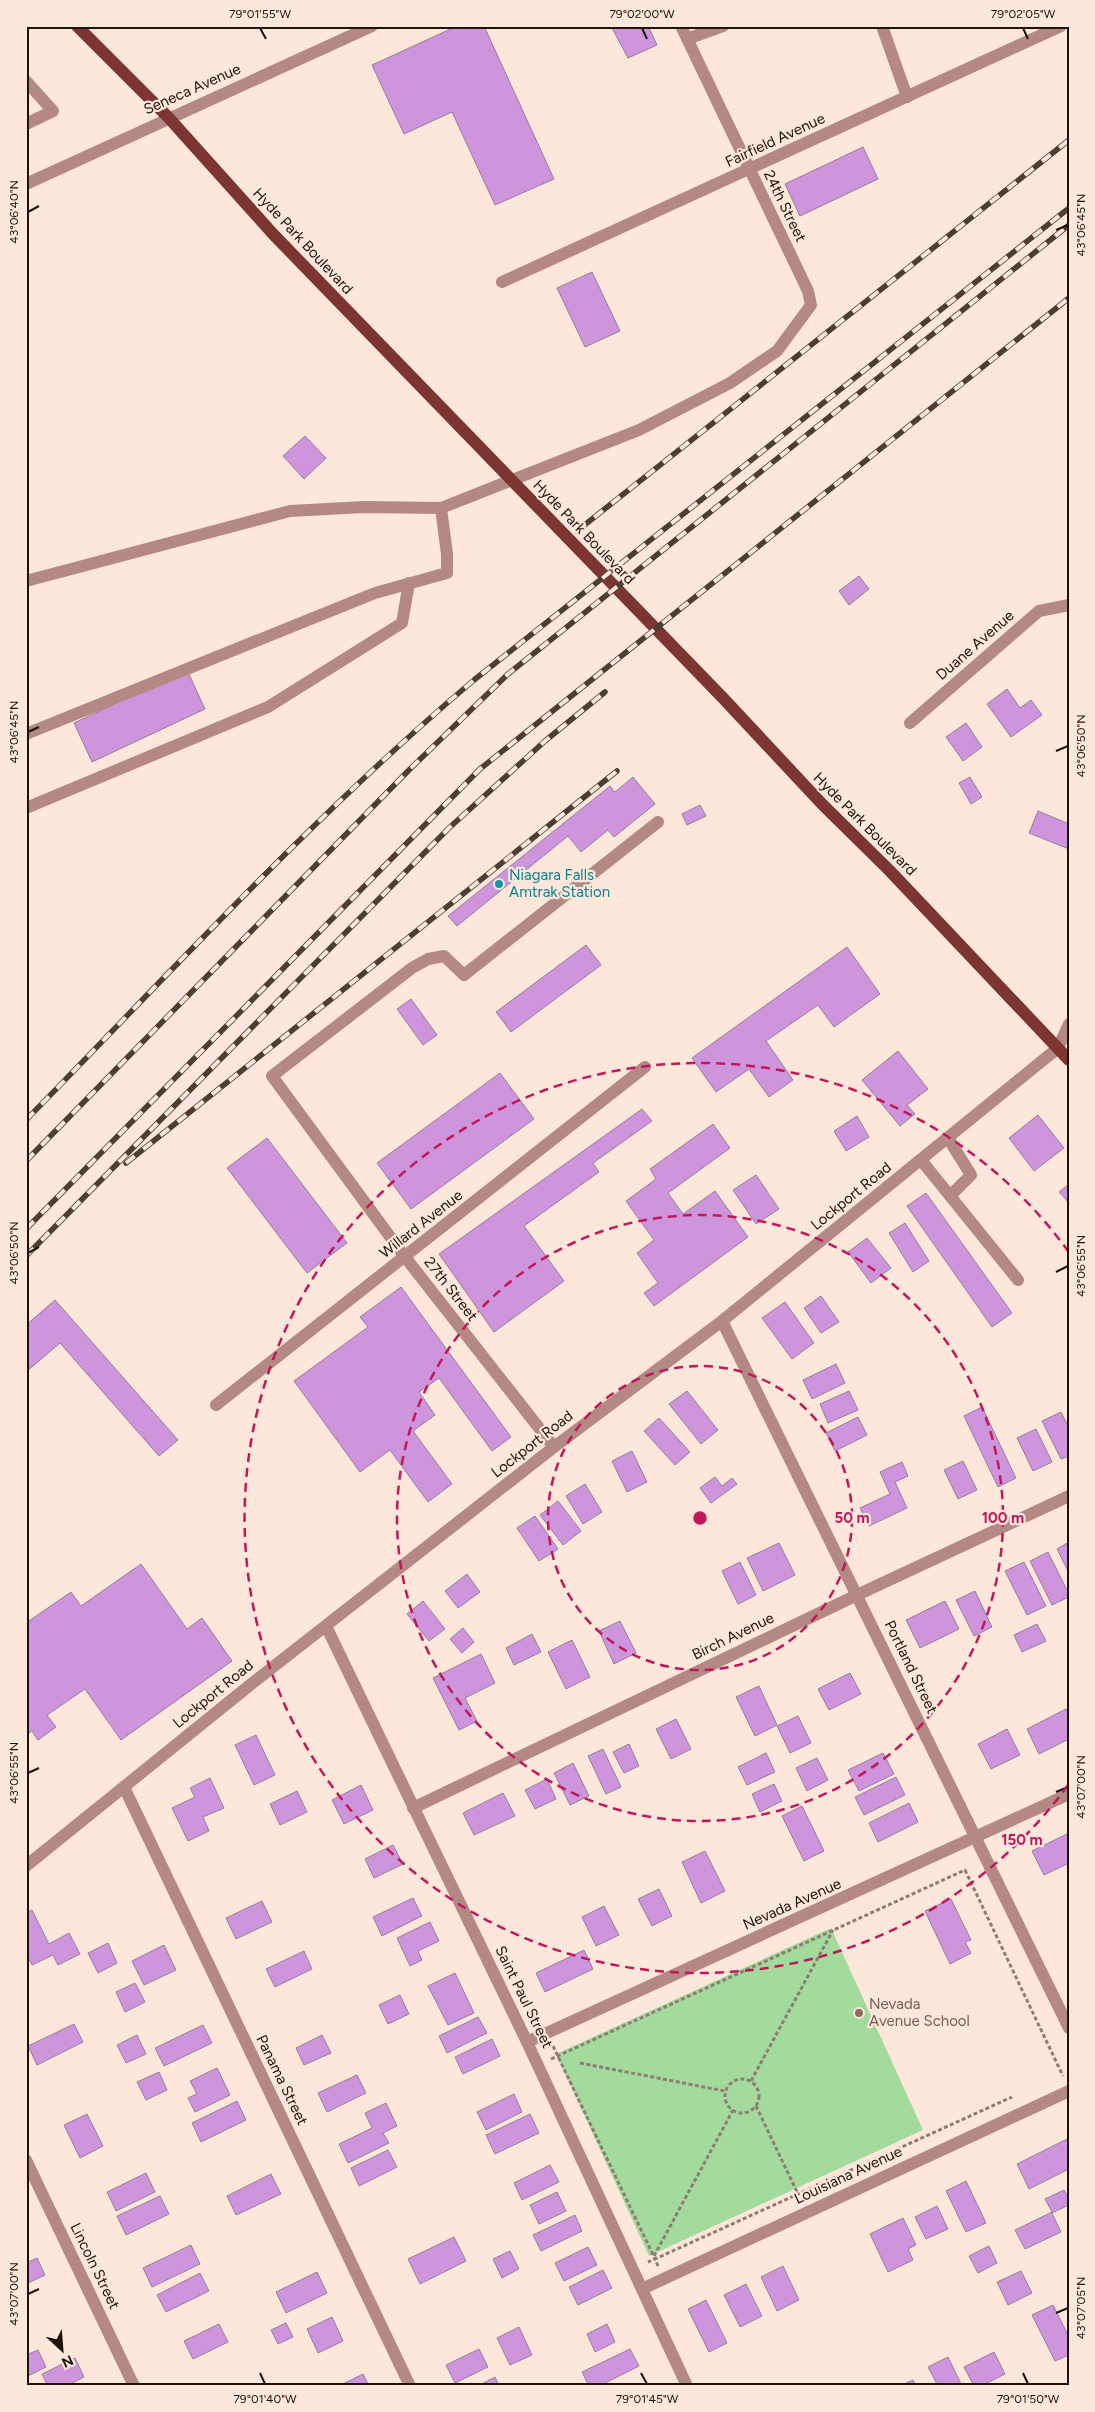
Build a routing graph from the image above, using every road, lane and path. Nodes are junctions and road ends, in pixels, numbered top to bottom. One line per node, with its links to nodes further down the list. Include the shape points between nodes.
1 (77, 26): 10 (main road, Hyde Park Boulevard)
2 (372, 26): 10 (street, Seneca Avenue)
3 (681, 26): 7 (street, 24th Street)
4 (723, 26): 7 (street)
5 (882, 26): 9 (street)
6 (1061, 26): 9 (street, Fairfield Avenue)
7 (687, 39): 12 (street, 24th Street)
8 (26, 81): 11 (street, via 53,111)
9 (907, 97): 12 (street, Fairfield Avenue)
10 (168, 117): 13 (street, Seneca Avenue); 24 (main road, Hyde Park Boulevard, via 273,234)
11 (26, 124)
12 (750, 169): 14 (street, Fairfield Avenue); 15 (street, 24th Street, via 808,291 811,305 777,351 730,383 638,430)
13 (26, 184)
14 (502, 282)
15 (441, 508): 16 (street, via 364,507 290,511); 17 (street, via 447,573)
16 (26, 581)
17 (409, 584): 20 (street, via 366,596); 21 (street, via 402,623 268,707)
18 (1069, 605): 19 (street, Duane Avenue, via 1039,611)
19 (910, 723)
20 (26, 734)
21 (26, 808)
22 (658, 822): 30 (street, 27th Street, via 464,975 444,956 428,959 272,1076)
23 (1069, 1024): 24 (street)
24 (1058, 1048): 25 (main road, Hyde Park Boulevard); 27 (street, Lockport Road)
25 (1069, 1060)
26 (644, 1067): 30 (street, Willard Avenue)
27 (948, 1138): 28 (street, Lockport Road); 29 (street, via 971,1175)
28 (921, 1160): 29 (street); 32 (street, Lockport Road)
29 (950, 1196): 31 (street)
30 (405, 1258): 33 (street, Willard Avenue); 34 (street, 27th Street)
31 (1018, 1280)
32 (722, 1321): 34 (street, Lockport Road); 36 (street, Portland Street)
33 (216, 1405)
34 (554, 1447): 37 (street, Lockport Road)
35 (1069, 1496): 36 (street, Birch Avenue)
36 (857, 1595): 40 (street, Birch Avenue); 41 (street, Portland Street)
37 (326, 1626): 38 (street, Lockport Road); 40 (street, Saint Paul Street)
38 (124, 1787): 42 (street, Lockport Road); 65 (street, Panama Street)
39 (1069, 1794): 41 (street, Nevada Avenue)
40 (414, 1808): 45 (street, Saint Paul Street)
41 (977, 1836): 44 (street, Portland Street); 45 (street, Nevada Avenue)
42 (26, 1866)
43 (834, 1929): 47 (path); 51 (path, via 965,1870); 53 (path)
44 (1069, 2028)
45 (527, 2042): 63 (street, Saint Paul Street)
46 (553, 2046): 47 (path)
47 (558, 2056): 48 (path); 61 (path)
48 (551, 2059)
49 (580, 2063): 54 (path)
50 (1069, 2072): 51 (path)
51 (1062, 2074): 52 (path)
52 (1054, 2078)
53 (752, 2081): 54 (path, via 736,2080); 57 (path, via 758,2091)
54 (725, 2091): 58 (path, via 726,2102)
55 (1069, 2091): 63 (street, Louisiana Avenue)
56 (1019, 2094): 60 (path)
57 (756, 2105): 58 (path, via 744,2113); 60 (path)
58 (733, 2110): 61 (path)
59 (26, 2160): 64 (street, Lincoln Street)
60 (798, 2194): 61 (path)
61 (654, 2258): 62 (path)
62 (648, 2262)
63 (642, 2289): 66 (street, Saint Paul Street)
64 (134, 2386)
65 (410, 2386)
66 (687, 2386)

